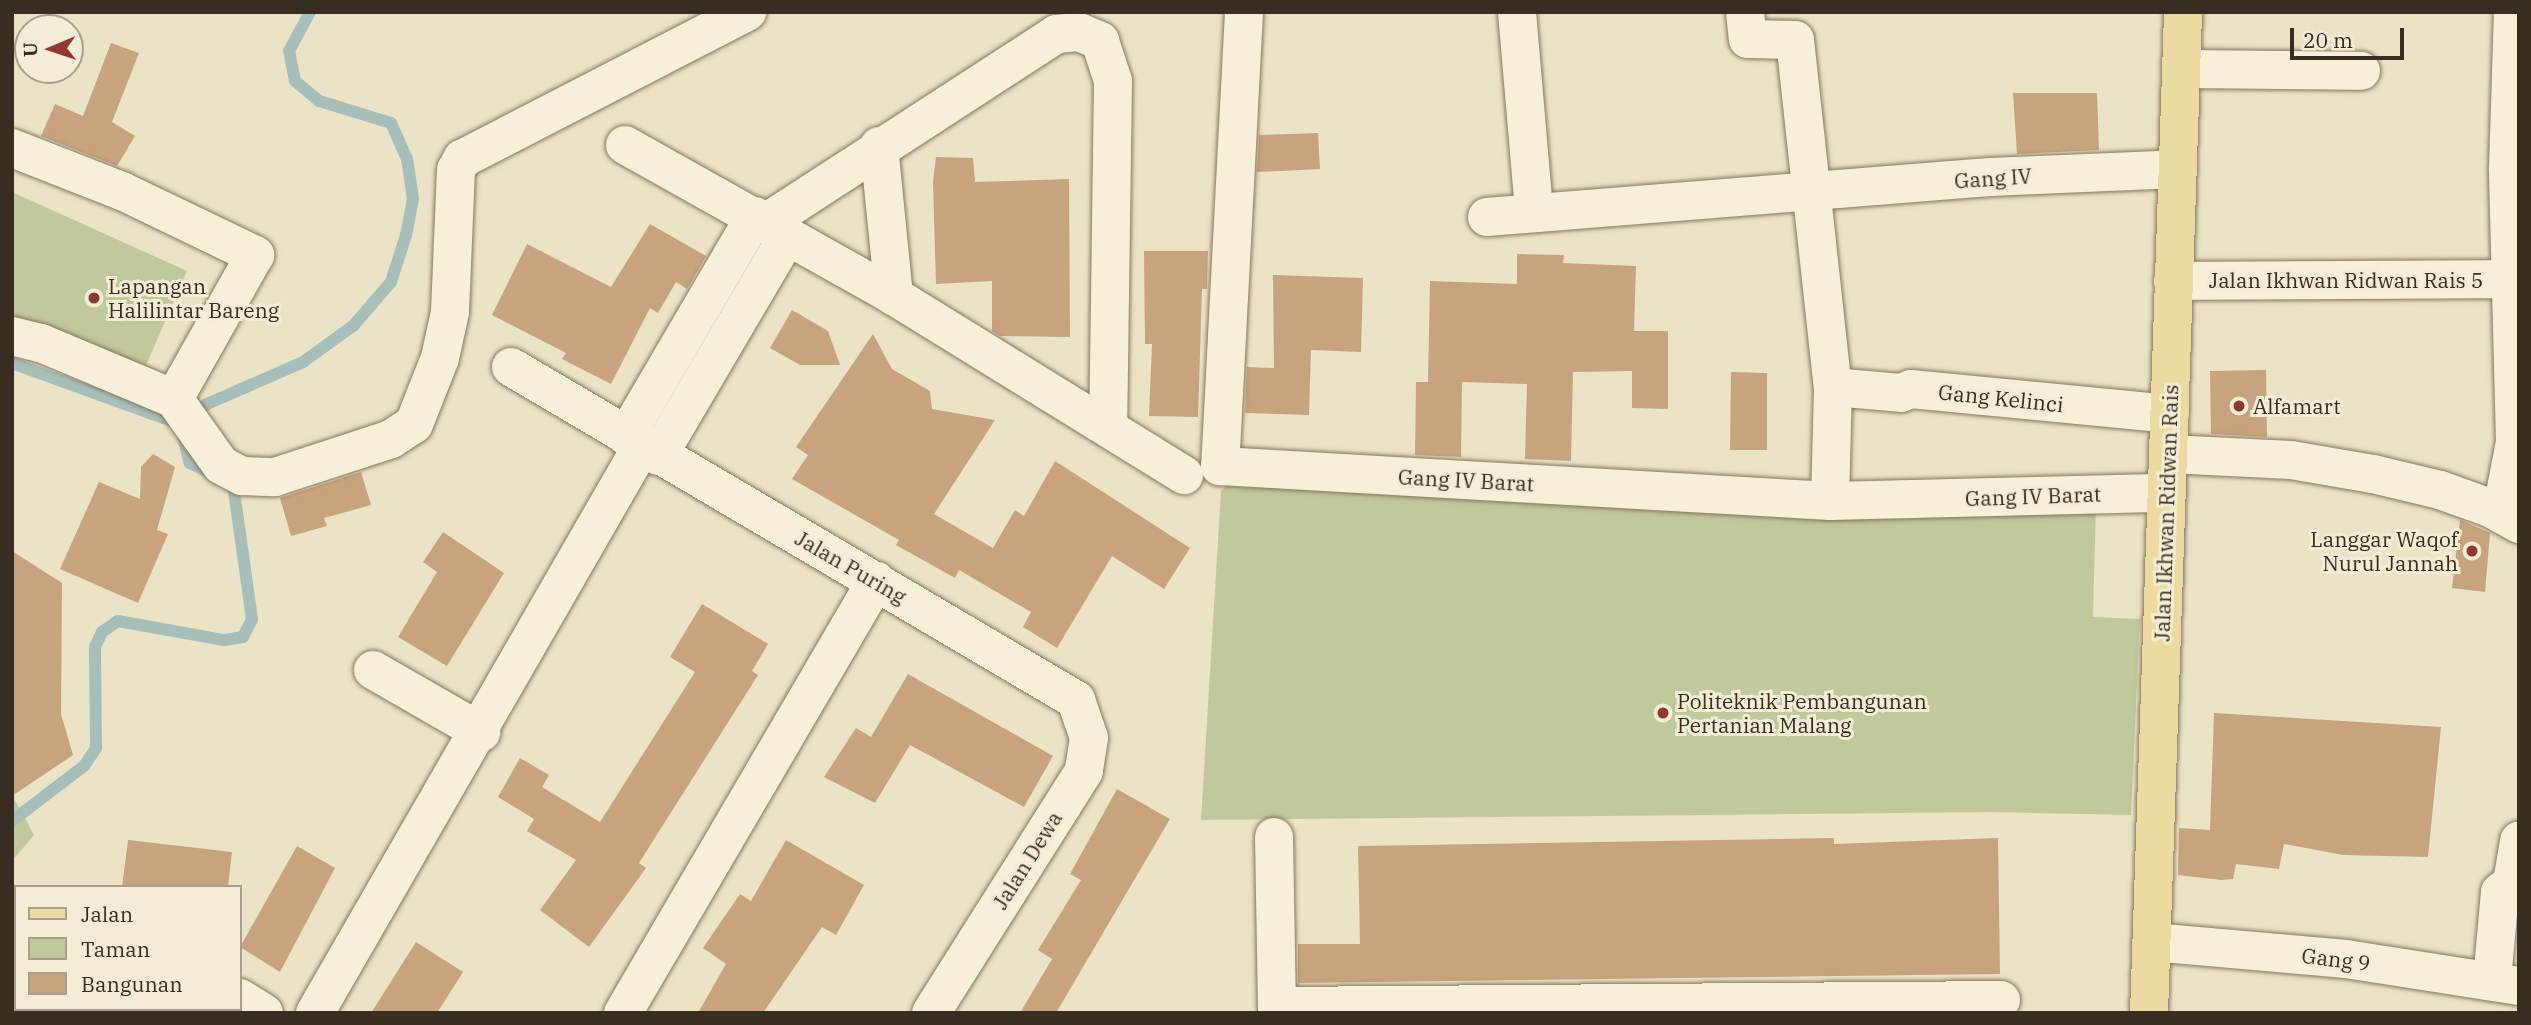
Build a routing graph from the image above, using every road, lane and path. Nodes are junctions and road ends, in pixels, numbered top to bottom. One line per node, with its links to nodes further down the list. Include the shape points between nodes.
1 (747, 12): 23 (street, via 462,159 456,170 450,312 440,358 414,424 391,439 275,477 242,476 221,465)
2 (1244, 12): 31 (street, Gang IV Barat, via 1220,466)
3 (1517, 12): 14 (street)
4 (1745, 12): 13 (street, via 1748,39 1795,40)
5 (2183, 12): 7 (main road, Jalan Ikhwan Ridwan Rais)
6 (2515, 19): 17 (street, via 2508,168)
7 (2181, 69): 8 (street); 12 (main road, Jalan Ikhwan Ridwan Rais)
8 (2361, 71)
9 (625, 145): 16 (street)
10 (879, 146): 16 (street); 19 (street); 25 (street, via 1056,34 1079,32 1100,41 1113,81)
11 (12, 148): 23 (street, via 122,191 255,254)
12 (2178, 169): 13 (street, Gang IV); 18 (main road, Jalan Ikhwan Ridwan Rais)
13 (1810, 192): 14 (street, Gang IV); 22 (street)
14 (1534, 212): 15 (street, Gang IV)
15 (1487, 217)
16 (770, 224): 19 (street); 27 (street)
17 (2515, 279): 18 (street, Jalan Ikhwan Ridwan Rais 5); 26 (street)
18 (2173, 281): 24 (main road, Jalan Ikhwan Ridwan Rais)
19 (894, 296): 25 (street)
20 (12, 336): 23 (street, via 41,343)
21 (510, 367): 27 (street, Jalan Puring)
22 (1833, 387): 24 (street, Gang Kelinci, via 1901,393 1911,389); 31 (street)
23 (174, 399)
24 (2170, 414): 28 (main road, Jalan Ikhwan Ridwan Rais)
25 (1108, 427): 29 (street)
26 (2517, 442): 32 (street)
27 (642, 446): 33 (street, Jalan Puring); 36 (street)
28 (2169, 454): 30 (main road, Jalan Ikhwan Ridwan Rais); 32 (street, via 2291,460 2359,471 2440,489)
29 (1184, 475)
30 (2167, 493): 31 (street, Gang IV Barat); 39 (main road, Jalan Ikhwan Ridwan Rais)
31 (1830, 501)
32 (2510, 519)
33 (876, 580): 35 (street, Jalan Puring); 46 (street)
34 (373, 670): 36 (street)
35 (1076, 700): 47 (street, Jalan Dewa, via 1089,738 1084,771)
36 (481, 732): 45 (street)
37 (1274, 837): 43 (street)
38 (2519, 841): 40 (street, via 2512,883 2500,892)
39 (2152, 942): 40 (street, Gang 9, via 2346,959); 48 (main road, Jalan Ikhwan Ridwan Rais)
40 (2505, 983)
41 (242, 999): 44 (street)
42 (2001, 1000): 43 (street)
43 (1277, 1009)
44 (264, 1013)
45 (315, 1013)
46 (622, 1013)
47 (931, 1013)
48 (2149, 1013)

